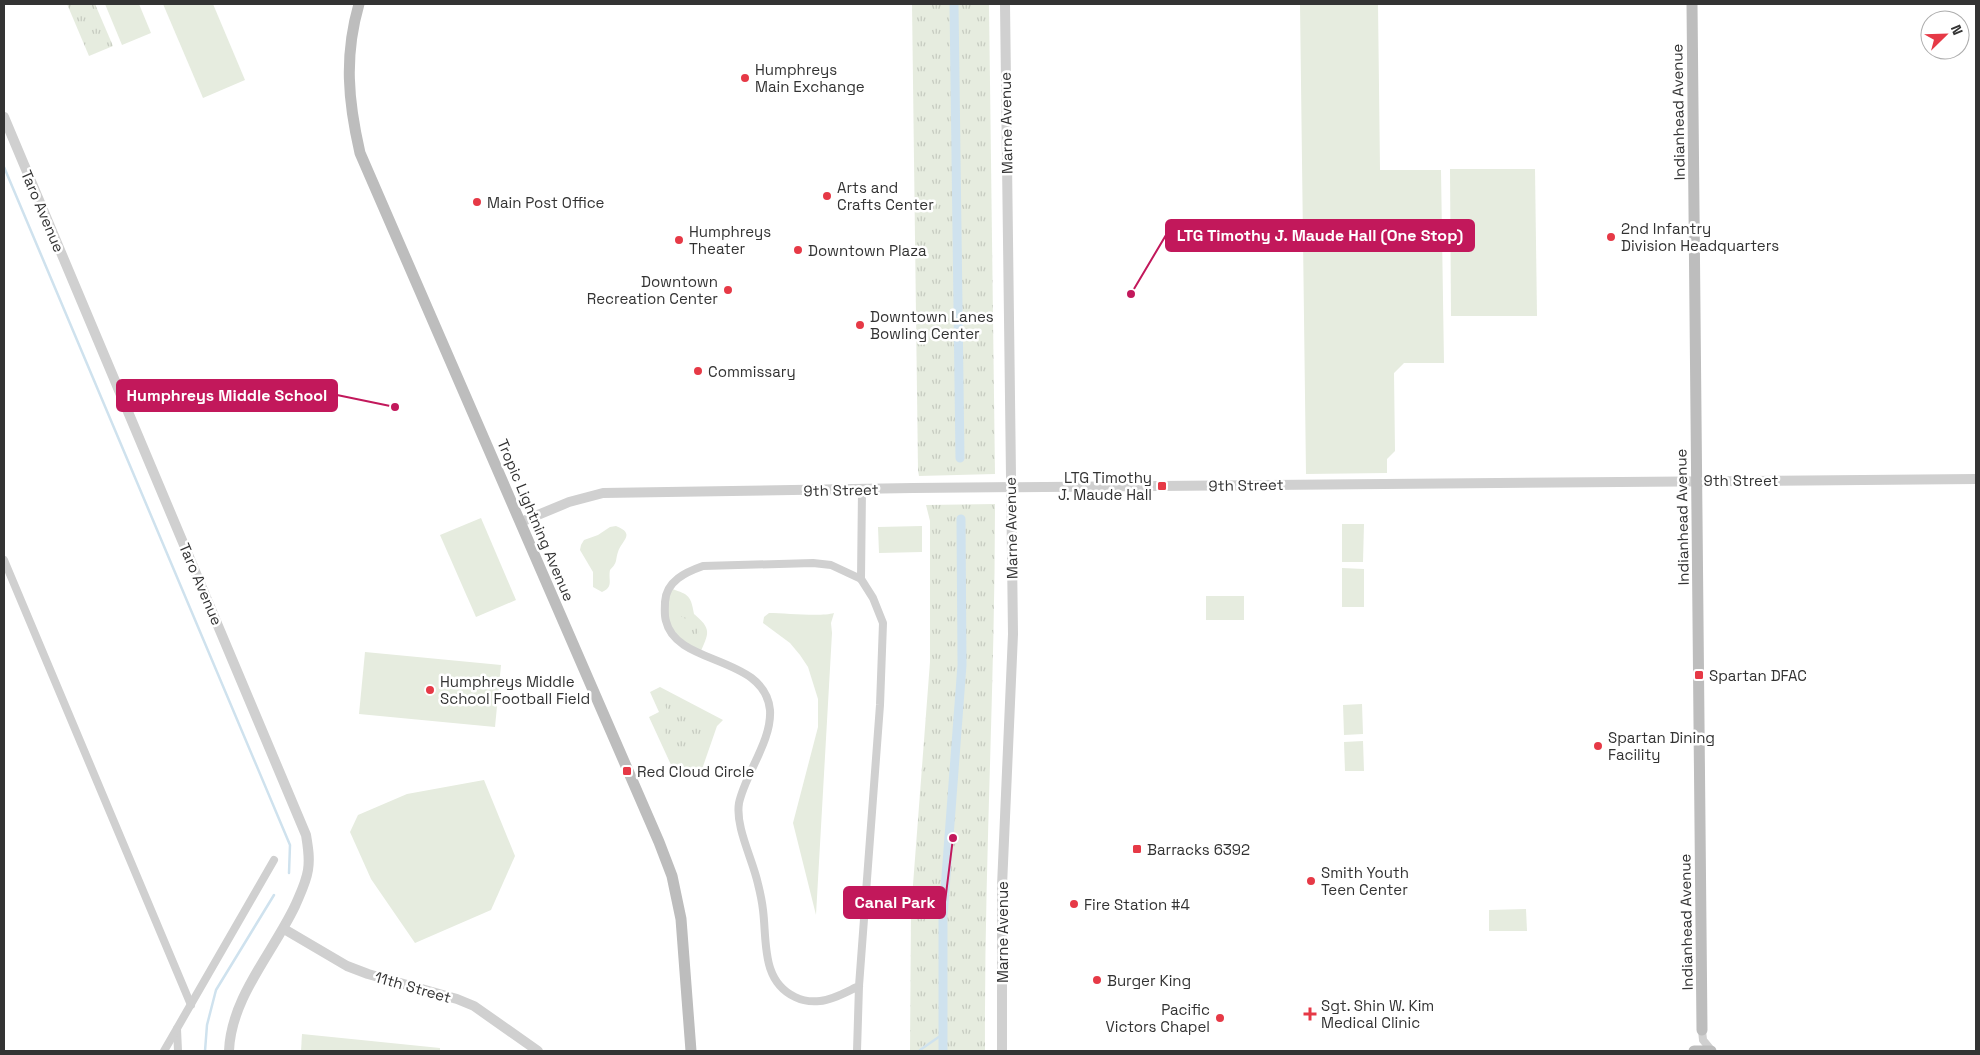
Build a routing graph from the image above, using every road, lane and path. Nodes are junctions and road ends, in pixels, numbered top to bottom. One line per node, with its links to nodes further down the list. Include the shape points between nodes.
1 (359, 4): 9 (main road, Tropic Lightning Avenue, via 348,62 352,116 360,153)
2 (1005, 4): 7 (street, Marne Avenue)
3 (1692, 4): 6 (main road, Indianhead Avenue)
4 (4, 117): 13 (street, Taro Avenue, via 306,835 309,852 305,884)
5 (1976, 479): 6 (street, 9th Street)
6 (1697, 480): 7 (street, 9th Street); 17 (main road, Indianhead Avenue)
7 (1010, 488): 8 (street, 9th Street); 24 (street, Marne Avenue, via 1013,634 1002,886)
8 (862, 490): 9 (street, 9th Street, via 603,493 569,502); 11 (street)
9 (521, 522): 22 (main road, Tropic Lightning Avenue, via 672,876 681,919)
10 (4, 560): 15 (street)
11 (860, 579): 14 (street, via 873,598 882,623 880,705); 14 (street, via 830,565 813,563 703,566 677,578 665,599 666,621 676,639 746,674 767,698 770,711 768,728 739,803 739,817 763,907 770,971 776,983 785,992 802,1000 822,1001)
12 (274, 860): 15 (street)
13 (284, 929): 20 (street, Taro Avenue, via 243,996 230,1033); 21 (street, 11th Street, via 347,966 474,1006)
14 (859, 986): 23 (street)
15 (191, 1005): 16 (street)
16 (177, 1029): 18 (street); 19 (street)
17 (1702, 1030): 25 (street, via 1699,1046); 26 (street, via 1703,1040)
18 (164, 1051)
19 (178, 1051)
20 (229, 1051)
21 (538, 1051)
22 (690, 1051)
23 (857, 1051)
24 (1002, 1051)
25 (1694, 1051): 26 (main road)
26 (1712, 1051)

